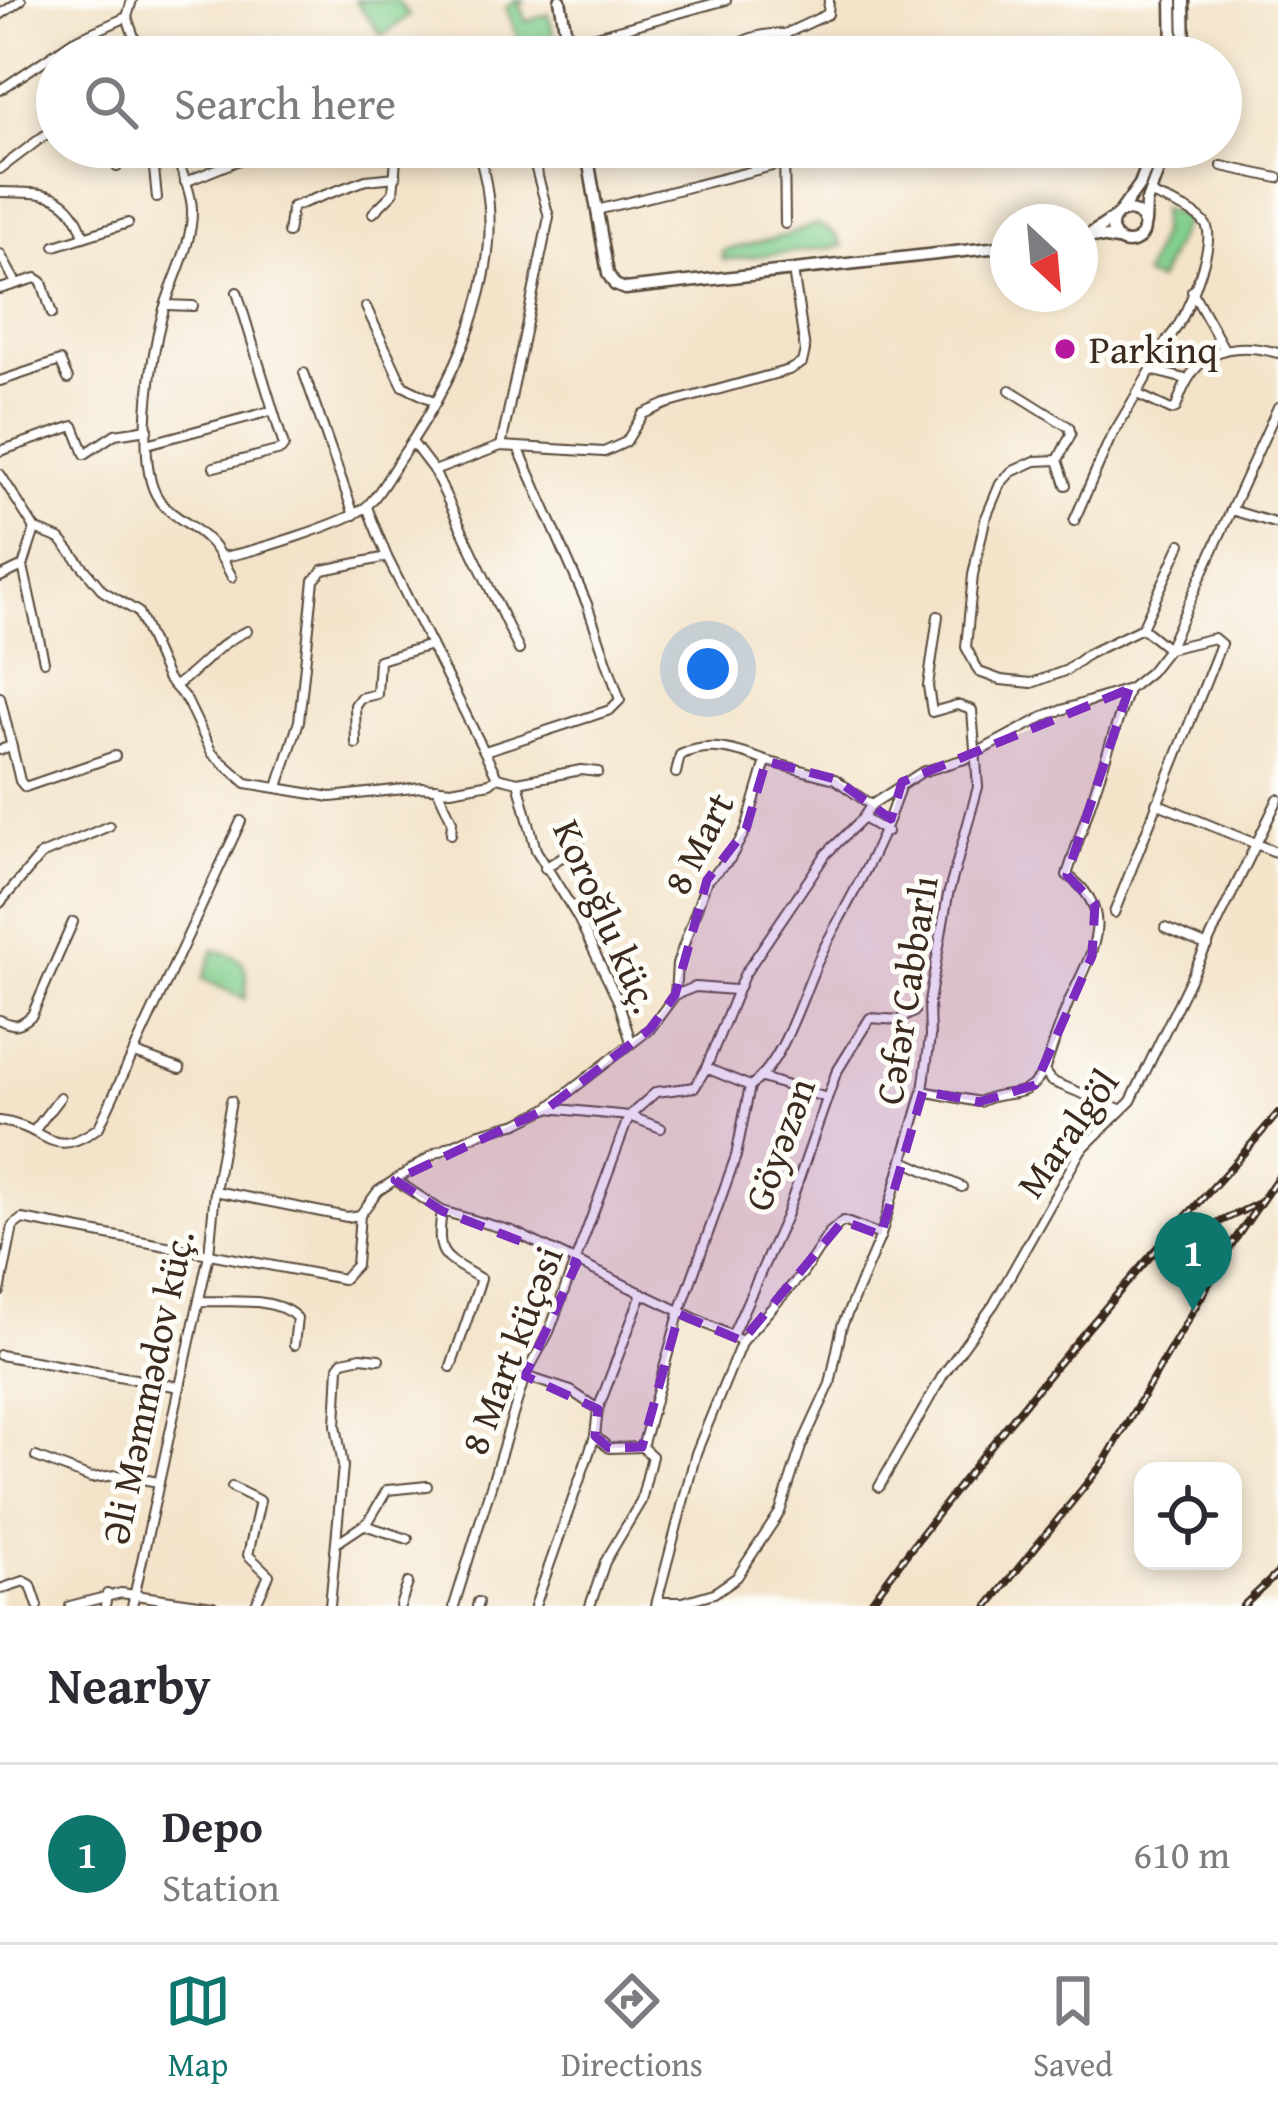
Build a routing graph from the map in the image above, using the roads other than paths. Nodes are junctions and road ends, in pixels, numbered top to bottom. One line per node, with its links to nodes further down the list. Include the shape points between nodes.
1 (21, 0): 8 (street)
2 (132, 0): 9 (street)
3 (560, 0): 13 (street)
4 (726, 0): 14 (street)
5 (829, 0): 10 (street, via 828,14)
6 (1172, 0): 16 (street)
7 (1184, 0): 17 (street)
8 (0, 14)
9 (127, 16): 11 (street); 12 (street)
10 (785, 34): 15 (street)
11 (84, 36)
12 (134, 36)
13 (567, 36)
14 (591, 36)
15 (757, 36)
16 (1173, 36)
17 (1185, 36)
18 (36, 66): 19 (street)
19 (0, 90)
20 (36, 142): 33 (street)
21 (155, 168): 39 (street)
22 (179, 168): 36 (street)
23 (219, 168): 36 (street)
24 (396, 168): 34 (street)
25 (484, 168): 72 (street, via 490,233 471,325)
26 (536, 168): 78 (street, via 549,217)
27 (590, 168): 40 (street)
28 (764, 168): 40 (street)
29 (784, 168): 44 (street)
30 (1146, 168): 42 (street)
31 (1159, 168): 38 (street)
32 (1231, 168): 35 (street)
33 (0, 170)
34 (396, 177): 41 (street, via 393,193); 47 (street, via 292,207)
35 (1278, 178)
36 (184, 182): 59 (street, via 192,216)
37 (0, 192): 48 (street, via 64,201)
38 (1149, 193): 45 (street); 57 (street, via 1208,227)
39 (157, 198)
40 (597, 210): 54 (street, via 608,274 626,289)
41 (373, 213)
42 (1117, 214): 45 (street, via 1136,212); 46 (street); 50 (street, via 1111,228)
43 (128, 223): 48 (street)
44 (784, 224)
45 (1144, 226): 50 (street, via 1137,241)
46 (1098, 227)
47 (288, 233)
48 (84, 236): 51 (street)
49 (1098, 238): 50 (street)
50 (1120, 242)
51 (55, 246)
52 (990, 247): 54 (street)
53 (0, 254): 55 (street)
54 (793, 270): 79 (street, via 802,363 643,414 626,442 604,452)
55 (16, 283): 56 (street); 62 (street, via 42,282)
56 (0, 289)
57 (1192, 290): 63 (street); 65 (street)
58 (237, 292): 74 (street)
59 (166, 305): 60 (street); 75 (street)
60 (193, 306)
61 (366, 308): 72 (street, via 403,386)
62 (52, 314)
63 (1223, 347): 64 (street); 68 (street)
64 (1278, 353)
65 (1151, 370): 68 (street); 71 (street)
66 (304, 374): 88 (street)
67 (68, 379): 69 (street, via 60,361)
68 (1185, 379): 71 (street, via 1171,410)
69 (0, 381)
70 (1010, 390): 81 (street, via 1069,427)
71 (1137, 394): 89 (street)
72 (436, 401): 76 (street)
73 (1278, 406): 87 (street)
74 (271, 411): 77 (street); 82 (street, via 284,448)
75 (148, 429): 77 (street); 80 (street, via 115,434 85,454 74,426)
76 (412, 442): 83 (street); 86 (street)
77 (147, 444): 93 (street, via 162,507 212,542)
78 (501, 446): 79 (street); 83 (street)
79 (518, 447): 111 (street, via 620,700)
80 (0, 451)
81 (1058, 460): 85 (street); 99 (street, via 1035,461 1000,484 976,562 966,647 979,672 1032,683)
82 (214, 467)
83 (434, 471): 103 (street)
84 (0, 474): 91 (street, Koroğlu küç.)
85 (1066, 485)
86 (367, 507): 88 (street); 94 (street)
87 (1231, 510): 90 (street); 102 (street)
88 (354, 515): 93 (street)
89 (1074, 521)
90 (1278, 524)
91 (35, 529): 95 (street); 105 (street, Koroğlu küç., via 60,539 103,591 138,612)
92 (1181, 544): 99 (street)
93 (220, 557): 97 (street)
94 (387, 557): 101 (street); 120 (street, via 323,570 314,580 299,721)
95 (23, 566): 96 (street); 104 (street)
96 (0, 578)
97 (232, 578)
98 (938, 616): 112 (street, via 932,712 972,710)
99 (1142, 628): 102 (street)
100 (247, 631): 105 (street)
101 (431, 645): 108 (street, via 379,660 377,694 355,705); 111 (street)
102 (1168, 649): 106 (street); 123 (street, via 1214,638 1221,644)
103 (519, 650)
104 (44, 662)
105 (175, 686): 120 (street, Koroğlu küç., via 227,769 246,783)
106 (1129, 689): 112 (street, via 1048,714); 147 (street, via 1067,874 1095,904 1092,956)
107 (0, 698): 109 (street)
108 (356, 744)
109 (11, 746): 110 (street); 113 (street, via 25,787)
110 (0, 750)
111 (485, 751): 117 (street)
112 (975, 754): 119 (street); 150 (street, Cəfər Cabbarlı, via 978,787 948,895)
113 (115, 756)
114 (766, 761): 116 (street, via 698,747 680,755); 124 (street, 8 Mart, via 835,779); 140 (street, 8 Mart, via 746,830 707,880 677,964)
115 (598, 772): 118 (street)
116 (676, 773)
117 (497, 777): 118 (street, Koroğlu küç.); 121 (street, Koroğlu küç.)
118 (518, 782): 133 (street, Koroğlu küç.)
119 (902, 782): 124 (street); 128 (street)
120 (278, 787): 121 (street, Koroğlu küç., via 331,797)
121 (437, 788): 129 (street)
122 (1278, 800): 130 (street, Maralgöl)
123 (1156, 803): 130 (street); 135 (street)
124 (871, 805): 125 (street)
125 (863, 818): 128 (street); 139 (street, via 826,854)
126 (241, 821): 144 (street)
127 (109, 826): 134 (street, via 41,855)
128 (887, 832): 148 (street)
129 (451, 833)
130 (1258, 844): 132 (street); 138 (street, Maralgöl)
131 (580, 845): 133 (street)
132 (1278, 853)
133 (545, 868): 143 (street, Koroğlu küç., via 577,916)
134 (0, 903)
135 (1114, 914)
136 (73, 922): 142 (street, via 32,1015 11,1026)
137 (1165, 928): 138 (street)
138 (1208, 946): 155 (street, Maralgöl)
139 (735, 990): 140 (street); 145 (street)
140 (676, 994): 143 (street)
141 (914, 1012): 152 (street, Göyəzən, via 870,1018)
142 (0, 1020)
143 (631, 1042): 154 (street)
144 (135, 1053): 146 (street); 159 (street, via 99,1127 66,1145)
145 (706, 1067): 149 (street, Göyəzən); 156 (street, via 695,1087 656,1092)
146 (180, 1069)
147 (1044, 1071): 150 (street, via 1016,1096 980,1102); 155 (street)
148 (762, 1078): 149 (street); 152 (street)
149 (750, 1086): 172 (street, Göyəzən, via 736,1156)
150 (923, 1091): 160 (street, Cəfər Cabbarlı)
151 (60, 1097): 159 (street)
152 (827, 1098): 173 (street, Göyəzən)
153 (231, 1101): 163 (street, Əli Məmmədov küç.)
154 (548, 1108): 156 (street); 161 (street, via 465,1139)
155 (1120, 1109): 188 (street, Maralgöl, via 1082,1150)
156 (629, 1116): 158 (street); 168 (street, 8 Mart küçəsi)
157 (0, 1121): 159 (street)
158 (662, 1128)
159 (34, 1131)
160 (904, 1161): 162 (street); 166 (street, Cəfər Cabbarlı)
161 (395, 1180): 164 (street); 165 (street)
162 (962, 1187)
163 (215, 1191): 165 (street); 167 (street, Əli Məmmədov küç.)
164 (442, 1211): 168 (street, via 512,1231); 178 (street, via 441,1254 481,1279)
165 (360, 1215): 167 (street, via 356,1265 343,1279)
166 (881, 1235): 174 (street, Cəfər Cabbarlı, via 843,1221); 196 (street, Cəfər Cabbarlı, via 780,1512 737,1577 714,1593)
167 (209, 1254): 169 (street, via 22,1219 13,1226); 171 (street, Əli Məmmədov küç.)
168 (577, 1263): 170 (street); 179 (street, 8 Mart küçəsi)
169 (0, 1292)
170 (641, 1296): 172 (street); 181 (street)
171 (199, 1301): 175 (street, via 289,1310 297,1322); 180 (street, Əli Məmmədov küç.)
172 (679, 1314): 173 (street); 183 (street, Göyəzən)
173 (732, 1336): 174 (street)
174 (742, 1341): 196 (street, Cəfər Cabbarlı, via 696,1454)
175 (294, 1345)
176 (0, 1355): 180 (street)
177 (379, 1359): 191 (street, via 339,1366)
178 (451, 1366)
179 (526, 1376): 181 (street); 205 (street, 8 Mart küçəsi)
180 (180, 1387): 185 (street, Əli Məmmədov küç.)
181 (598, 1409): 182 (street)
182 (595, 1436): 183 (street, via 609,1448); 206 (street)
183 (642, 1447): 207 (street, Göyəzən, via 652,1456 641,1501)
184 (36, 1457): 185 (street, via 91,1478)
185 (159, 1482): 195 (street, Əli Məmmədov küç.)
186 (232, 1486): 202 (street, via 260,1501 248,1555 269,1575)
187 (427, 1486): 189 (street, via 387,1490)
188 (879, 1487)
189 (364, 1525): 190 (street); 191 (street)
190 (408, 1539)
191 (338, 1542): 203 (street)
192 (408, 1583): 204 (street)
193 (0, 1589): 197 (street, via 24,1581)
194 (107, 1594): 195 (street); 198 (street); 199 (street)
195 (134, 1595): 200 (street, Əli Məmmədov küç.); 201 (street)
196 (656, 1604)
197 (38, 1606)
198 (70, 1606)
199 (105, 1606)
200 (132, 1606)
201 (213, 1606)
202 (255, 1606)
203 (330, 1606)
204 (400, 1606)
205 (454, 1606)
206 (535, 1606)
207 (590, 1606)

